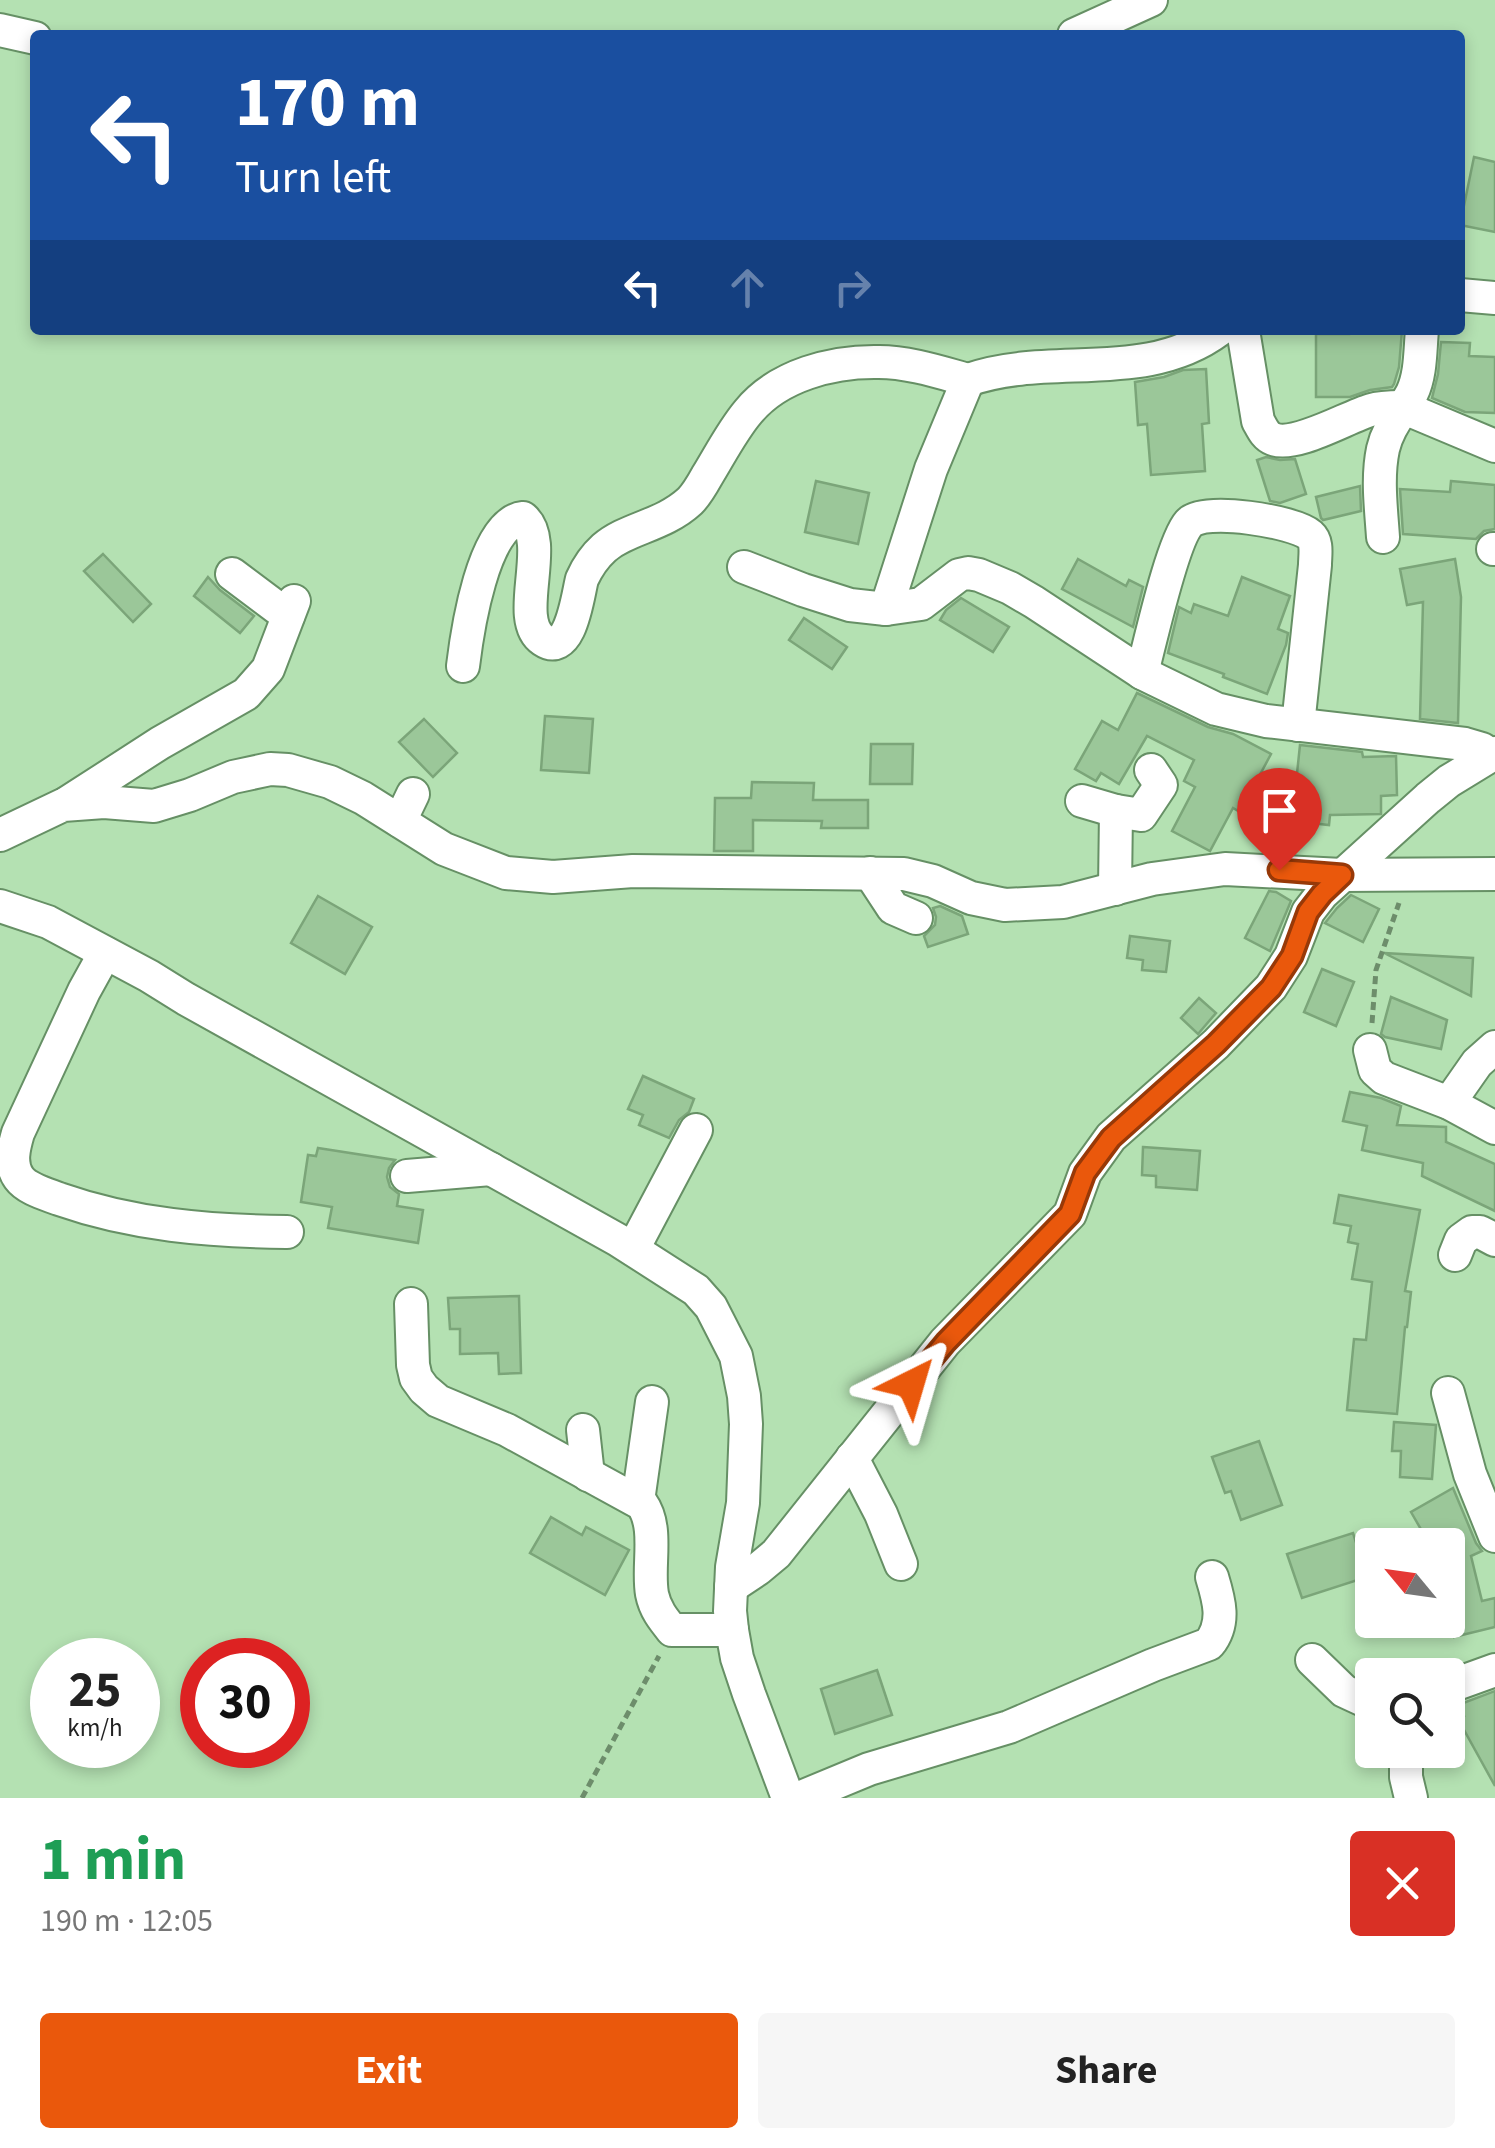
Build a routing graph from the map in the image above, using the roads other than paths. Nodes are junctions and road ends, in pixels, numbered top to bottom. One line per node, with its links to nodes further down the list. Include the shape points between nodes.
1 (1151, 0): 3 (street)
2 (0, 30): 4 (street)
3 (1085, 30)
4 (30, 37)
5 (1465, 296): 6 (street)
6 (1495, 298)
7 (1211, 335): 10 (street, via 1163,358 1016,368)
8 (1244, 335): 11 (street, via 1258,421 1274,439 1297,438 1377,408)
9 (1421, 335): 11 (street, via 1417,379)
10 (968, 380): 16 (street); 17 (street, via 882,362 827,367 781,384 749,410 694,498 594,558 569,629 552,643 538,634 533,617 532,527 513,520 476,590)
11 (1402, 407): 12 (street); 13 (street, via 1382,458)
12 (1495, 446)
13 (1383, 536)
14 (744, 567): 16 (street, via 826,598)
15 (232, 574): 23 (street, via 291,608 260,681)
16 (886, 608): 18 (street, via 921,604 960,575 980,575)
17 (464, 666)
18 (1142, 673): 19 (street, via 1216,709); 19 (street, via 1188,524 1214,516 1297,529 1316,544)
19 (1298, 725): 20 (street, via 1464,744)
20 (1492, 754): 28 (street, via 1428,798)
21 (1151, 770): 24 (street, via 1161,785 1142,814)
22 (1082, 800): 24 (street)
23 (63, 805): 25 (street); 26 (street, via 154,806 233,776 288,770 406,808 460,856 506,873)
24 (1116, 811): 29 (street)
25 (0, 835)
26 (870, 873): 29 (street, via 919,877 1006,905 1063,902); 31 (street, via 893,908)
27 (1495, 874): 28 (street)
28 (1342, 875): 29 (street, via 1225,869); 48 (street, via 1308,912 1271,988 1111,1138 1085,1173 1070,1214 946,1342)
29 (1115, 889)
30 (0, 906): 32 (street, via 48,922)
31 (916, 918)
32 (105, 953): 38 (street); 40 (street, via 18,1133 13,1157 19,1179 67,1202 150,1222)
33 (1495, 1047): 35 (street)
34 (1370, 1050): 35 (street, via 1374,1070 1384,1078)
35 (1450, 1103): 36 (street)
36 (1495, 1128)
37 (696, 1130): 42 (street)
38 (491, 1169): 39 (street); 42 (street)
39 (408, 1176)
40 (287, 1232)
41 (1495, 1240): 43 (street, via 1472,1232)
42 (633, 1249): 54 (street, via 700,1294 736,1356 746,1424)
43 (1455, 1255)
44 (411, 1304): 49 (street, via 413,1365 424,1389)
45 (1448, 1393): 51 (street)
46 (652, 1402): 50 (street)
47 (583, 1430): 49 (street)
48 (852, 1458): 52 (street); 54 (street, via 776,1554)
49 (588, 1475): 50 (street)
50 (638, 1501): 55 (street, via 650,1524 652,1594 672,1630)
51 (1495, 1536)
52 (901, 1564)
53 (1212, 1577): 62 (street, via 1220,1616 1209,1644 1009,1727 869,1769)
54 (731, 1587): 55 (street)
55 (732, 1630): 61 (street)
56 (1312, 1660): 59 (street)
57 (1495, 1670): 58 (street)
58 (1465, 1681)
59 (1355, 1696)
60 (1406, 1768): 63 (street)
61 (788, 1798)
62 (799, 1798)
63 (1412, 1798)

